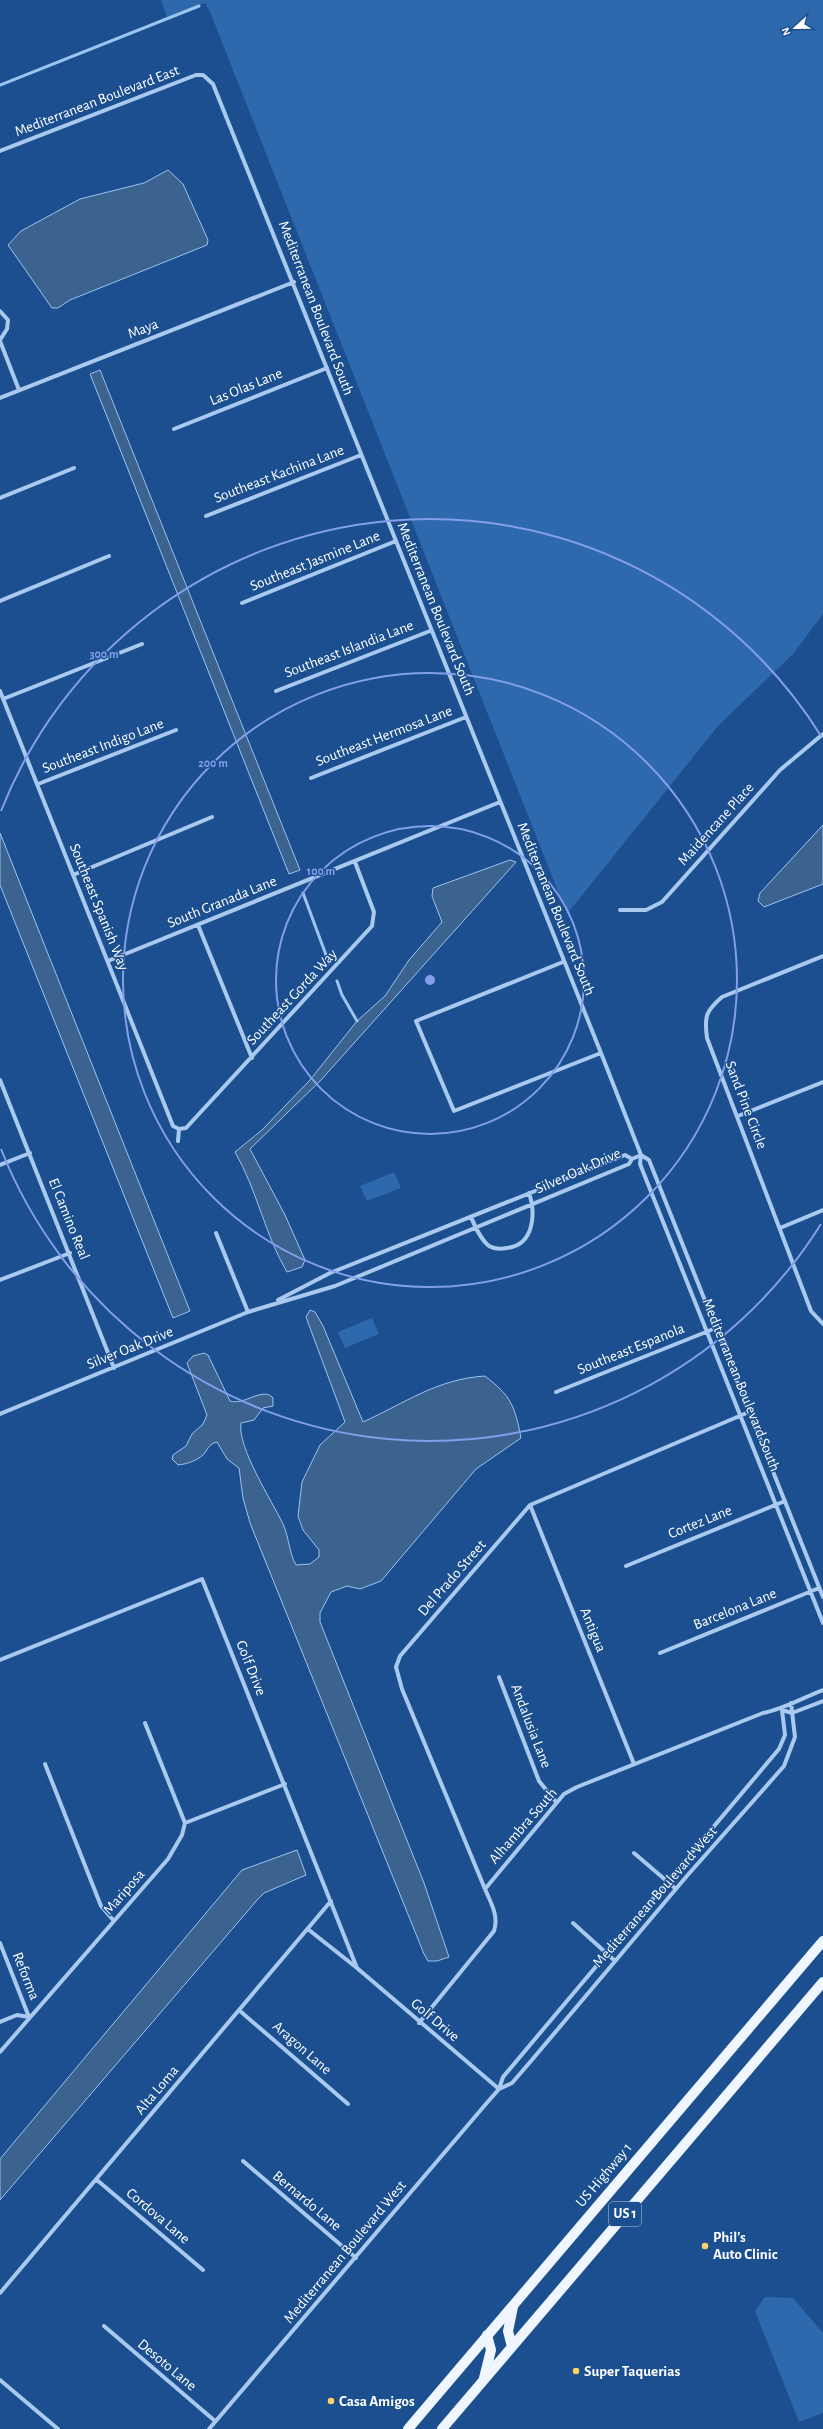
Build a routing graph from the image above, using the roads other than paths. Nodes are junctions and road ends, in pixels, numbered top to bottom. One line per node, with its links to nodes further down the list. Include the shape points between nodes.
1 (203, 75): 2 (street, Mediterranean Boulevard East, via 185,78); 3 (street, Mediterranean Boulevard South, via 213,84)
2 (0, 151)
3 (294, 282): 6 (street, Mediterranean Boulevard South); 7 (street, Maya)
4 (0, 311): 5 (street, via 8,320 7,329)
5 (0, 340): 7 (street)
6 (327, 368): 9 (street, Las Olas Lane); 10 (street, Mediterranean Boulevard South)
7 (19, 390): 8 (street, Maya)
8 (0, 398)
9 (174, 429)
10 (361, 455): 13 (street, Southeast Kachina Lane); 14 (street, Mediterranean Boulevard South)
11 (74, 468): 12 (street)
12 (0, 498)
13 (206, 516)
14 (396, 541): 17 (street, Southeast Jasmine Lane); 18 (street, Mediterranean Boulevard South)
15 (109, 556): 16 (street)
16 (0, 601)
17 (242, 603)
18 (430, 631): 21 (street, Southeast Islandia Lane); 23 (street, Mediterranean Boulevard South)
19 (142, 644): 22 (street)
20 (0, 691): 22 (street, Southeast Spanish Way)
21 (276, 691)
22 (3, 699): 27 (street, Southeast Spanish Way)
23 (466, 717): 26 (street, Southeast Hermosa Lane); 28 (street, Mediterranean Boulevard South)
24 (176, 730): 27 (street, Southeast Indigo Lane)
25 (823, 734): 32 (street, Maidencane Place, via 780,770 662,902 646,910)
26 (311, 778)
27 (38, 784): 31 (street, Southeast Spanish Way)
28 (500, 802): 30 (street, South Granada Lane); 36 (street, Mediterranean Boulevard South)
29 (212, 817): 31 (street)
30 (355, 862): 33 (street, South Granada Lane); 38 (street, Southeast Gorda Way, via 374,912 372,926)
31 (74, 875): 35 (street, Southeast Spanish Way)
32 (620, 910)
33 (198, 925): 35 (street, South Granada Lane); 38 (street)
34 (823, 956): 41 (street, Sand Pine Circle, via 722,997 710,1008 704,1021 706,1038)
35 (108, 961): 42 (street, Southeast Spanish Way, via 173,1126)
36 (563, 962): 37 (street, Mediterranean Boulevard South); 37 (street, via 416,1020 454,1111)
37 (601, 1054): 45 (street, Mediterranean Boulevard South)
38 (252, 1058): 42 (street, Southeast Gorda Way, via 186,1128)
39 (0, 1080): 44 (street, El Camino Real)
40 (823, 1082): 41 (street)
41 (738, 1116): 53 (street, Sand Pine Circle)
42 (179, 1129): 43 (street)
43 (178, 1141)
44 (30, 1153): 47 (street); 55 (street, El Camino Real)
45 (641, 1155): 46 (street, Silver Oak Drive); 60 (street, Mediterranean Boulevard South, via 649,1160); 61 (street, Mediterranean Boulevard South, via 640,1164)
46 (632, 1159): 48 (street, Silver Oak Drive, via 625,1155); 49 (street, Silver Oak Drive, via 629,1164)
47 (0, 1165)
48 (529, 1193): 49 (street, Silver Oak Drive); 51 (street, Silver Oak Drive)
49 (533, 1204): 52 (street, Silver Oak Drive); 52 (street, Silver Oak Drive, via 530,1233 520,1244 501,1249 490,1246)
50 (823, 1210): 53 (street)
51 (471, 1217): 52 (street, Silver Oak Drive); 57 (street, Silver Oak Drive, via 330,1273)
52 (476, 1228): 57 (street, Silver Oak Drive, via 335,1286)
53 (780, 1228): 59 (street, Sand Pine Circle, via 811,1311)
54 (216, 1233): 58 (street)
55 (70, 1253): 56 (street); 62 (street, El Camino Real)
56 (0, 1280)
57 (270, 1304): 58 (street, Silver Oak Drive)
58 (248, 1312): 62 (street, Silver Oak Drive)
59 (823, 1324)
60 (716, 1328): 61 (street, Southeast Espanola); 64 (street, Mediterranean Boulevard South)
61 (707, 1332): 63 (street, Southeast Espanola); 66 (street, Mediterranean Boulevard South)
62 (114, 1368): 65 (street, Silver Oak Drive)
63 (556, 1392)
64 (749, 1412): 66 (street, Del Prado Street); 67 (street, Mediterranean Boulevard South)
65 (0, 1414)
66 (740, 1416): 68 (street, Mediterranean Boulevard South); 69 (street, Del Prado Street)
67 (784, 1501): 68 (street, Cortez Lane); 71 (street, Mediterranean Boulevard South)
68 (776, 1504): 70 (street, Cortez Lane); 72 (street, Mediterranean Boulevard South)
69 (530, 1505): 85 (street, Antigua); 91 (street, Del Prado Street, via 400,1656 396,1667 402,1689)
70 (626, 1566)
71 (819, 1588): 72 (street, Barcelona Lane); 73 (street, Mediterranean Boulevard South)
72 (810, 1592): 74 (street, Mediterranean Boulevard South); 75 (street, Barcelona Lane)
73 (823, 1597)
74 (823, 1623)
75 (660, 1653)
76 (0, 1660): 86 (street, Golf Drive, via 202,1579)
77 (499, 1677): 87 (street, Andalusia Lane, via 539,1781)
78 (823, 1690): 80 (street, Alhambra South)
79 (823, 1700): 82 (street)
80 (791, 1703): 81 (street, Alhambra South); 82 (street, Mediterranean Boulevard West)
81 (782, 1710): 82 (street, Alhambra South); 85 (street, Alhambra South, via 763,1713); 90 (street, Mediterranean Boulevard West, via 785,1736 779,1749)
82 (792, 1713): 92 (street, Mediterranean Boulevard West, via 795,1737 784,1766)
83 (145, 1723): 88 (street)
84 (45, 1764): 94 (street, via 101,1906)
85 (634, 1764): 87 (street, Alhambra South, via 577,1787)
86 (285, 1784): 88 (street); 93 (street, Golf Drive)
87 (556, 1802): 91 (street, Alhambra South)
88 (185, 1823): 94 (street, Mariposa, via 182,1835 168,1859)
89 (634, 1853): 90 (street)
90 (669, 1881): 92 (street); 99 (street, Mediterranean Boulevard West)
91 (485, 1889): 106 (street, via 496,1916 494,1932)
92 (676, 1889): 100 (street, Mediterranean Boulevard West)
93 (332, 1901): 96 (street, Alta Loma); 101 (street, Golf Drive)
94 (114, 1922): 104 (street, Mariposa)
95 (573, 1923): 99 (street)
96 (309, 1930): 101 (street, Golf Drive); 103 (street, Alta Loma)
97 (823, 1941): 115 (main road, US Highway 1 / US 1)
98 (0, 1943): 104 (street, Reforma)
99 (607, 1955): 100 (street); 108 (street, Mediterranean Boulevard West, via 503,2077)
100 (615, 1962): 108 (street, Mediterranean Boulevard West, via 512,2083)
101 (357, 1968): 106 (street, Golf Drive)
102 (823, 1982): 118 (main road, US 1)
103 (240, 2011): 109 (street, Aragon Lane); 111 (street, Alta Loma)
104 (29, 2017): 105 (street, via 17,2015); 107 (street, Mariposa)
105 (0, 2022)
106 (419, 2023): 108 (street, Golf Drive)
107 (0, 2052)
108 (499, 2090): 112 (street, Mediterranean Boulevard West)
109 (348, 2104)
110 (243, 2161): 112 (street, Bernardo Lane)
111 (97, 2180): 113 (street, Cordova Lane); 114 (street, Alta Loma)
112 (356, 2258): 121 (street, Mediterranean Boulevard West)
113 (203, 2270)
114 (0, 2293)
115 (513, 2305): 117 (main road, US Highway 1 / US 1); 118 (main road, via 508,2331)
116 (104, 2326): 121 (street, Desoto Lane)
117 (487, 2335): 120 (main road, via 491,2350); 124 (main road, US Highway 1 / US 1)
118 (512, 2347): 120 (main road, US 1)
119 (0, 2380): 122 (street)
120 (484, 2380): 125 (main road, US 1)
121 (215, 2421): 123 (street, Mediterranean Boulevard West)
122 (58, 2429)
123 (209, 2429)
124 (408, 2429)
125 (442, 2429)

